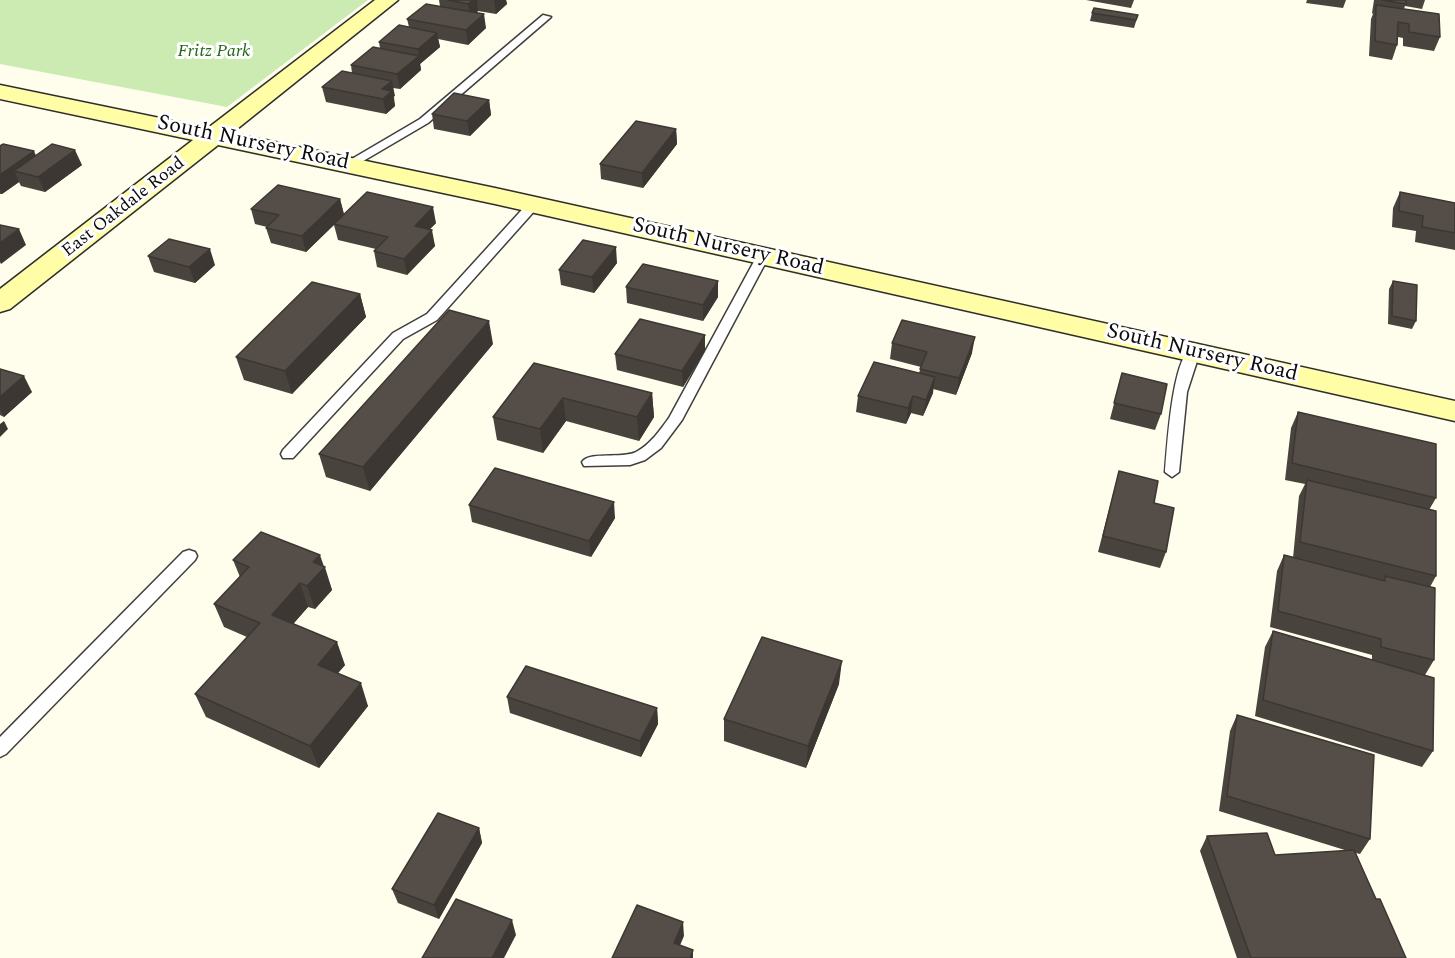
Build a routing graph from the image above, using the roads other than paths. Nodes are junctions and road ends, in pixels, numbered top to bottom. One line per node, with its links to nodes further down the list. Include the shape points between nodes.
1 (388, 0): 4 (street, East Oakdale Road)
2 (546, 17): 5 (lane, via 424,121)
3 (0, 92): 4 (street, South Nursery Road)
4 (216, 136): 5 (street, South Nursery Road); 8 (street, East Oakdale Road)
5 (349, 165): 6 (street, South Nursery Road)
6 (533, 205): 7 (street, South Nursery Road); 11 (lane, via 432,317 398,336)
7 (763, 256): 9 (street, South Nursery Road); 12 (lane, via 675,420 657,445 637,460)
8 (0, 303)
9 (1193, 352): 10 (street, South Nursery Road); 13 (lane, via 1180,392)
10 (1455, 411)
11 (288, 453)
12 (588, 462)
13 (1172, 472)
14 (189, 556): 15 (lane)
15 (0, 749)

